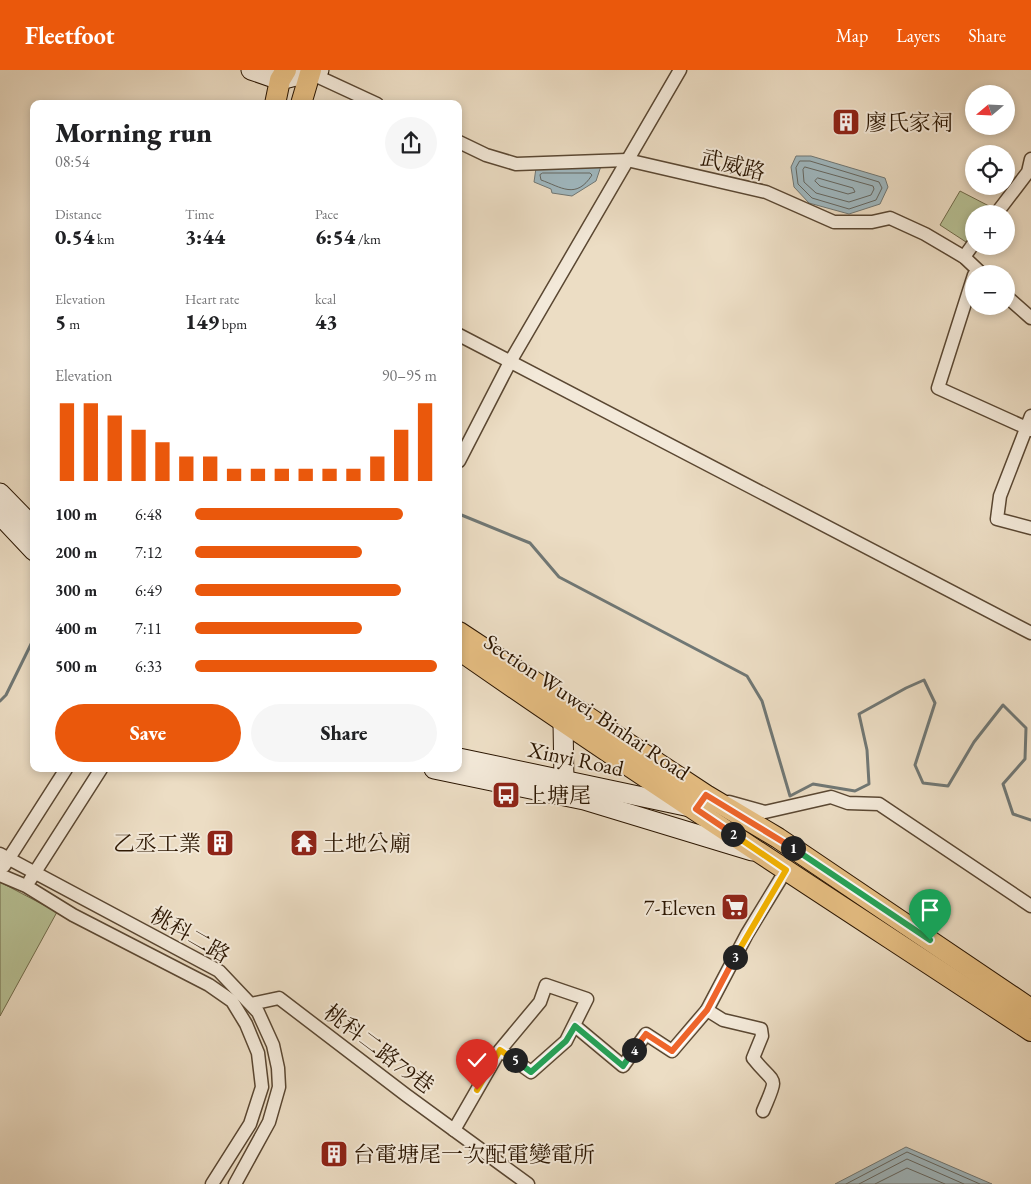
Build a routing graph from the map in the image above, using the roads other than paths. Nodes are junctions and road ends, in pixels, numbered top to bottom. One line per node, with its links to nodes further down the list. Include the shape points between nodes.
1 (251, 70): 4 (main road)
2 (680, 70): 10 (street)
3 (313, 71): 4 (main road); 6 (main road); 7 (street)
4 (283, 75): 5 (main road)
5 (276, 100)
6 (302, 100)
7 (369, 100)
8 (462, 143): 10 (street, 武威路, via 516,164)
9 (1031, 159): 11 (street, via 1028,172)
10 (628, 160): 12 (street, 武威路, via 766,192 834,222 872,222 890,218); 18 (street)
11 (1003, 205)
12 (964, 257): 13 (street, 武威路)
13 (970, 265)
14 (1015, 304): 16 (street)
15 (965, 306): 19 (street, via 938,388)
16 (1031, 318)
17 (462, 337): 18 (street)
18 (510, 362): 20 (street); 26 (street)
19 (1029, 425): 24 (street, via 1000,496 997,519)
20 (462, 455)
21 (0, 493): 23 (main road)
22 (0, 515): 25 (main road)
23 (30, 524)
24 (1031, 528)
25 (30, 547)
26 (1031, 633)
27 (462, 634): 35 (main road, Section Wuwei, Binhai Road)
28 (462, 652): 29 (main road, Section Wuwei, Binhai Road)
29 (563, 723): 34 (main road); 35 (main road, Section Wuwei, Binhai Road)
30 (462, 759): 34 (main road, Xinyi Road)
31 (64, 772): 38 (street)
32 (99, 772): 41 (street)
33 (449, 772): 36 (main road, Xinyi Road, via 584,800)
34 (564, 781): 35 (main road, Xinyi Road)
35 (701, 802): 36 (main road); 37 (main road, Section Wuwei, Binhai Road); 43 (street, via 765,812 831,797 848,803 880,804); 45 (main road, via 778,838)
36 (687, 831): 37 (main road, Xinyi Road)
37 (762, 854): 39 (main road, Section Wuwei, Binhai Road)
38 (4, 856): 40 (street); 41 (street, 桃科二路)
39 (786, 870): 46 (street, via 747,934); 48 (main road, Section Wuwei, Binhai Road)
40 (0, 874): 42 (street, 桃科二路)
41 (34, 874): 42 (street); 44 (street, 桃科二路, via 219,971)
42 (26, 886): 52 (street, 桃科二路, via 73,915 209,985 232,1001 242,1016 258,1053 262,1087 250,1124)
43 (1031, 906)
44 (250, 1004): 51 (street, 桃科二路79巷, via 279,998); 53 (street, 桃科二路, via 258,1012 273,1045 279,1087 269,1122)
45 (1031, 1009)
46 (707, 1010): 47 (street, via 672,1051 646,1034 623,1066); 50 (street, via 722,1020 761,1029 762,1036 753,1058 773,1077 774,1085)
47 (575, 1026): 49 (street, via 566,1041 531,1072); 49 (street, via 587,999 546,985 540,1002)
48 (1031, 1031)
49 (500, 1050): 51 (street)
50 (763, 1111)
51 (454, 1130): 54 (street, 桃科二路79巷)
52 (212, 1184)
53 (235, 1184)
54 (528, 1184)

